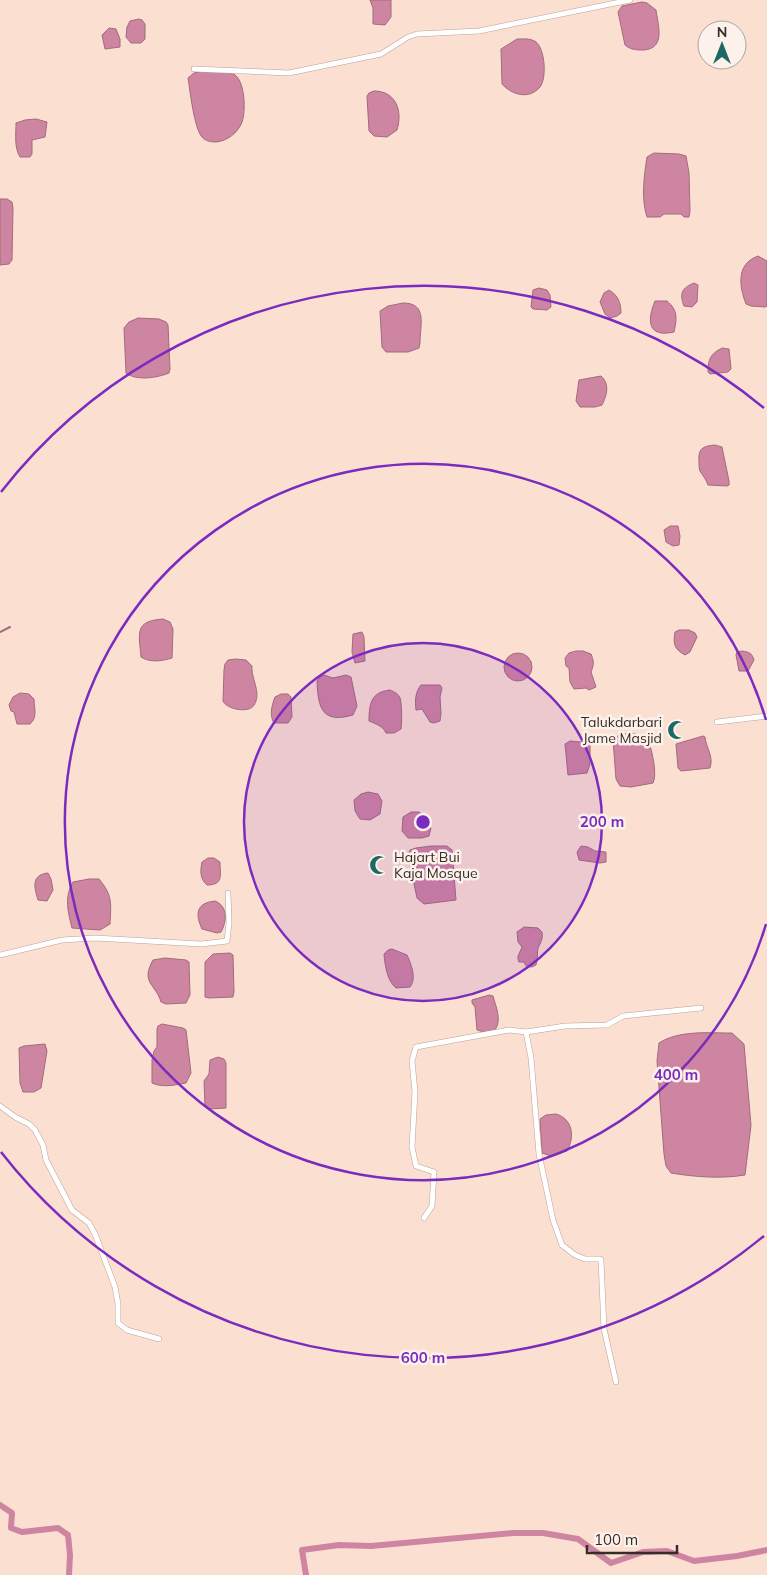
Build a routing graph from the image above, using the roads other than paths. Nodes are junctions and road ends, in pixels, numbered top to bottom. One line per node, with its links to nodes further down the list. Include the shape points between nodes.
1 (630, 0): 2 (street, via 479,31 417,34 381,54 289,74)
2 (194, 69)
3 (767, 716): 4 (street)
4 (717, 722)
5 (228, 893): 6 (street, via 228,941 201,944 95,938 62,940)
6 (0, 955)
7 (701, 1008): 8 (street, via 623,1016 607,1025 564,1026)
8 (526, 1032): 10 (street, via 509,1030 416,1047 412,1061 415,1092 412,1147 416,1166 434,1172 432,1206); 12 (street, via 538,1154 553,1220 562,1245 585,1259 601,1260 604,1328)
9 (0, 1106): 11 (street, via 35,1130 46,1160 72,1210 92,1229 115,1287 118,1323 127,1330)
10 (424, 1218)
11 (159, 1339)
12 (616, 1382)

